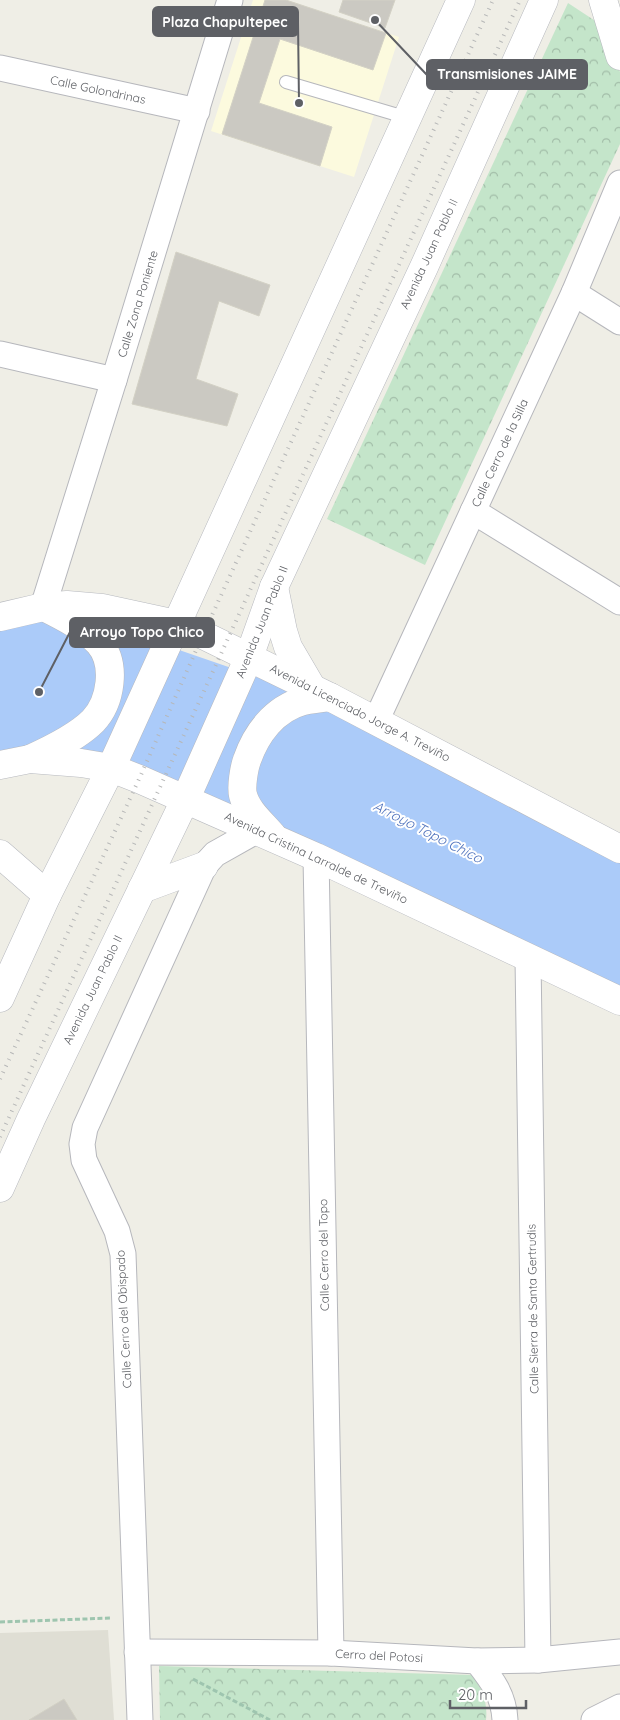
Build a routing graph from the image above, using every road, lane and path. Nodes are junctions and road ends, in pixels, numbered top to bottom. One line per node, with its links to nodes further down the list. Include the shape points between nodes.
1 (230, 0): 8 (street, Calle Zona Poniente)
2 (461, 0): 9 (main road)
3 (544, 0): 16 (main road, Avenida Juan Pablo II, via 424,267)
4 (609, 8): 5 (main road)
5 (620, 56)
6 (0, 68): 8 (street, Calle Golondrinas)
7 (286, 82): 9 (lane)
8 (197, 111): 14 (street, Calle Zona Poniente)
9 (408, 118): 20 (main road)
10 (620, 183): 11 (street, Calle Cerro de la Silla)
11 (574, 293): 12 (street); 15 (street, Calle Cerro de la Silla)
12 (620, 322)
13 (0, 354): 14 (street)
14 (114, 380): 18 (street, Calle Zona Poniente)
15 (473, 511): 17 (street); 23 (street, Calle Cerro de la Silla)
16 (274, 587): 21 (main road, Avenida Juan Pablo II); 22 (main road, via 288,647)
17 (620, 602)
18 (43, 607): 19 (main road, Avenida Licenciado Jorge A. Treviño); 20 (main road, Avenida Licenciado Jorge A. Treviño, via 102,608); 24 (main road, via 68,619 100,644 107,660 110,688 104,707 92,722 58,746)
19 (0, 617)
20 (173, 630): 21 (main road, Avenida Licenciado Jorge A. Treviño, via 203,635); 25 (main road)
21 (246, 665): 22 (main road, Avenida Licenciado Jorge A. Treviño); 27 (main road, Avenida Juan Pablo II)
22 (315, 695): 23 (main road, Avenida Licenciado Jorge A. Treviño); 28 (main road, via 283,710 266,724 252,745 244,768 242,794)
23 (376, 721): 29 (main road, Avenida Licenciado Jorge A. Treviño)
24 (30, 759): 25 (main road, Avenida Cristina Larralde de Treviño, via 81,763); 26 (main road, Avenida Cristina Larralde de Treviño)
25 (114, 761): 27 (main road, Avenida Cristina Larralde de Treviño); 34 (main road)
26 (0, 765)
27 (188, 792): 28 (main road, Avenida Cristina Larralde de Treviño); 33 (main road, Avenida Juan Pablo II)
28 (261, 828): 31 (main road, Avenida Cristina Larralde de Treviño); 32 (street, Calle Cerro del Obispado, via 215,854)
29 (620, 849)
30 (0, 854): 34 (main road)
31 (316, 857): 35 (main road, Avenida Cristina Larralde de Treviño); 43 (street, Calle Cerro del Topo)
32 (204, 866): 33 (main road); 39 (street, Calle Cerro del Obispado, via 85,1128 82,1144 84,1160 117,1231 123,1254)
33 (142, 889): 38 (main road, Avenida Juan Pablo II)
34 (47, 895): 36 (main road)
35 (528, 958): 37 (main road, Avenida Cristina Larralde de Treviño); 44 (street, Calle Sierra de Santa Gertrudis)
36 (0, 998)
37 (620, 1001)
38 (0, 1188)
39 (136, 1618): 40 (path); 41 (street, Calle Cerro del Obispado)
40 (0, 1622)
41 (137, 1652): 43 (street, Cerro del Potosi); 48 (street, Calle Cerro del Obispado)
42 (620, 1652): 44 (street, Cerro del Potosi)
43 (331, 1653): 45 (street, Cerro del Potosi)
44 (538, 1660): 45 (street, Cerro del Potosi)
45 (477, 1661): 50 (street, via 500,1694)
46 (186, 1675): 49 (path)
47 (620, 1707): 51 (street)
48 (140, 1720)
49 (270, 1720)
50 (505, 1720)
51 (594, 1720)

